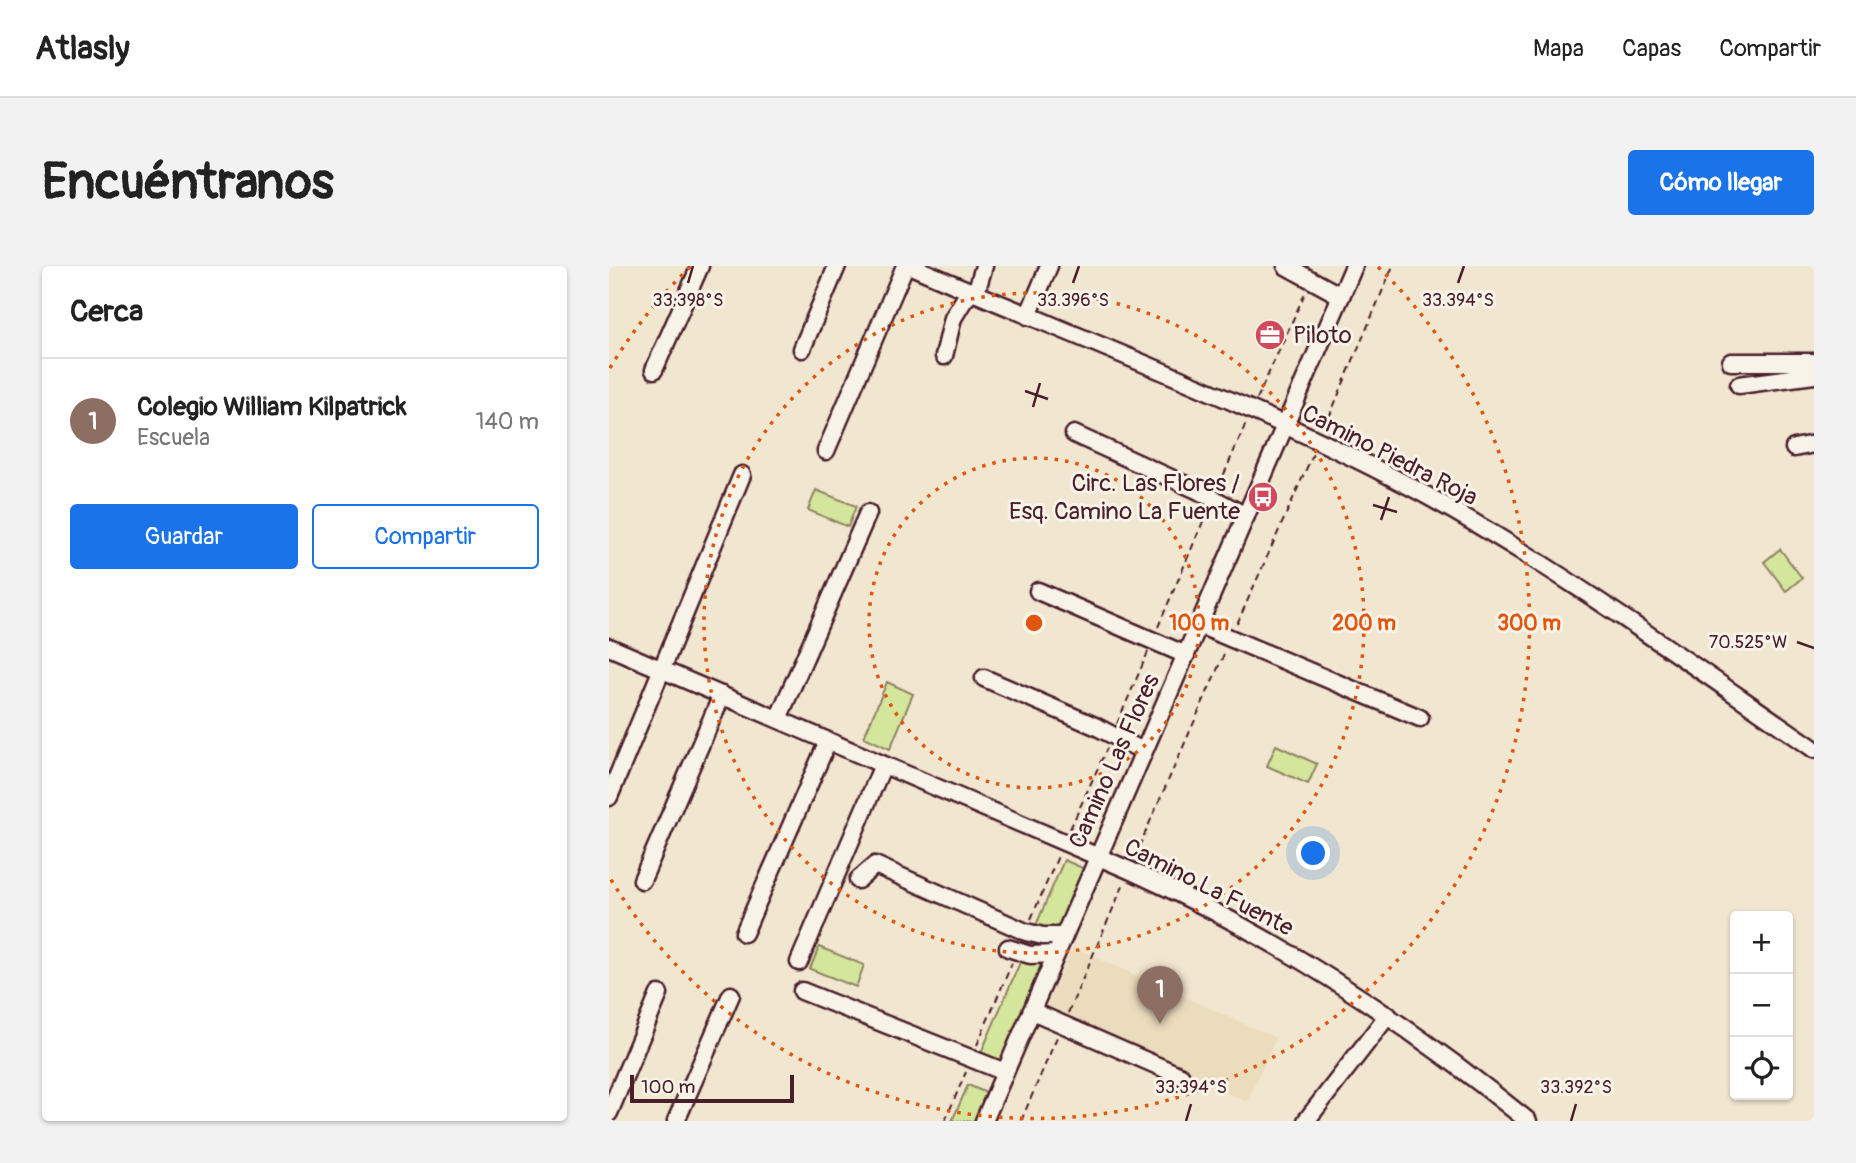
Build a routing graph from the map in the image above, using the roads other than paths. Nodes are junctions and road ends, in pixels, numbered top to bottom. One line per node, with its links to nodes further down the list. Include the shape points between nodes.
1 (700, 266): 16 (street)
2 (837, 266): 12 (street)
3 (905, 266): 23 (street)
4 (911, 266): 9 (street, Camino Piedra Roja)
5 (984, 266): 9 (street, via 978,286)
6 (1049, 266): 11 (street)
7 (1286, 266): 10 (street)
8 (1355, 266): 10 (street, Camino Las Flores)
9 (970, 292): 11 (street, Camino Piedra Roja); 13 (street, via 953,318)
10 (1341, 296): 19 (street, Camino Las Flores)
11 (1028, 316): 19 (street, Camino Piedra Roja)
12 (802, 349)
13 (944, 356)
14 (1731, 362): 15 (street)
15 (1814, 362)
16 (654, 370)
17 (1814, 375): 18 (street)
18 (1739, 385)
19 (1285, 426): 26 (street, Camino Las Flores); 37 (street, Camino Piedra Roja, via 1422,493 1522,551)
20 (1074, 434): 26 (street)
21 (1814, 444): 22 (street)
22 (1794, 448)
23 (826, 451)
24 (742, 475): 31 (street)
25 (868, 513): 35 (street)
26 (1246, 516): 28 (street, Camino Las Flores)
27 (1038, 591): 30 (street)
28 (1199, 625): 30 (street, Camino Las Flores); 34 (street)
29 (609, 647): 31 (street, Camino La Fuente)
30 (1186, 655): 38 (street, Camino Las Flores)
31 (663, 669): 33 (street, Camino La Fuente); 40 (street)
32 (984, 678): 38 (street)
33 (722, 695): 35 (street, Camino La Fuente); 42 (street)
34 (1420, 718)
35 (778, 719): 36 (street, Camino La Fuente)
36 (828, 741): 39 (street, Camino La Fuente); 44 (street)
37 (1814, 749)
38 (1143, 751): 41 (street, Camino Las Flores)
39 (883, 765): 41 (street, Camino La Fuente); 48 (street)
40 (609, 797)
41 (1097, 857): 45 (street, Camino Las Flores); 53 (street, Camino La Fuente, via 1275,944)
42 (642, 880)
43 (858, 880): 45 (street, via 875,865 1026,932)
44 (744, 933)
45 (1063, 936): 47 (street, Camino Las Flores)
46 (1013, 950): 47 (street)
47 (1056, 954): 52 (street, Camino Las Flores)
48 (799, 962)
49 (802, 991): 54 (street)
50 (659, 994): 56 (street)
51 (731, 995): 57 (street)
52 (1032, 1011): 54 (street, Camino Las Flores); 55 (street)
53 (1388, 1015): 59 (street); 60 (street, Camino La Fuente)
54 (1005, 1072): 58 (street, Camino Las Flores)
55 (1181, 1076)
56 (609, 1113)
57 (676, 1121)
58 (984, 1121)
59 (1306, 1121)
60 (1528, 1121)

